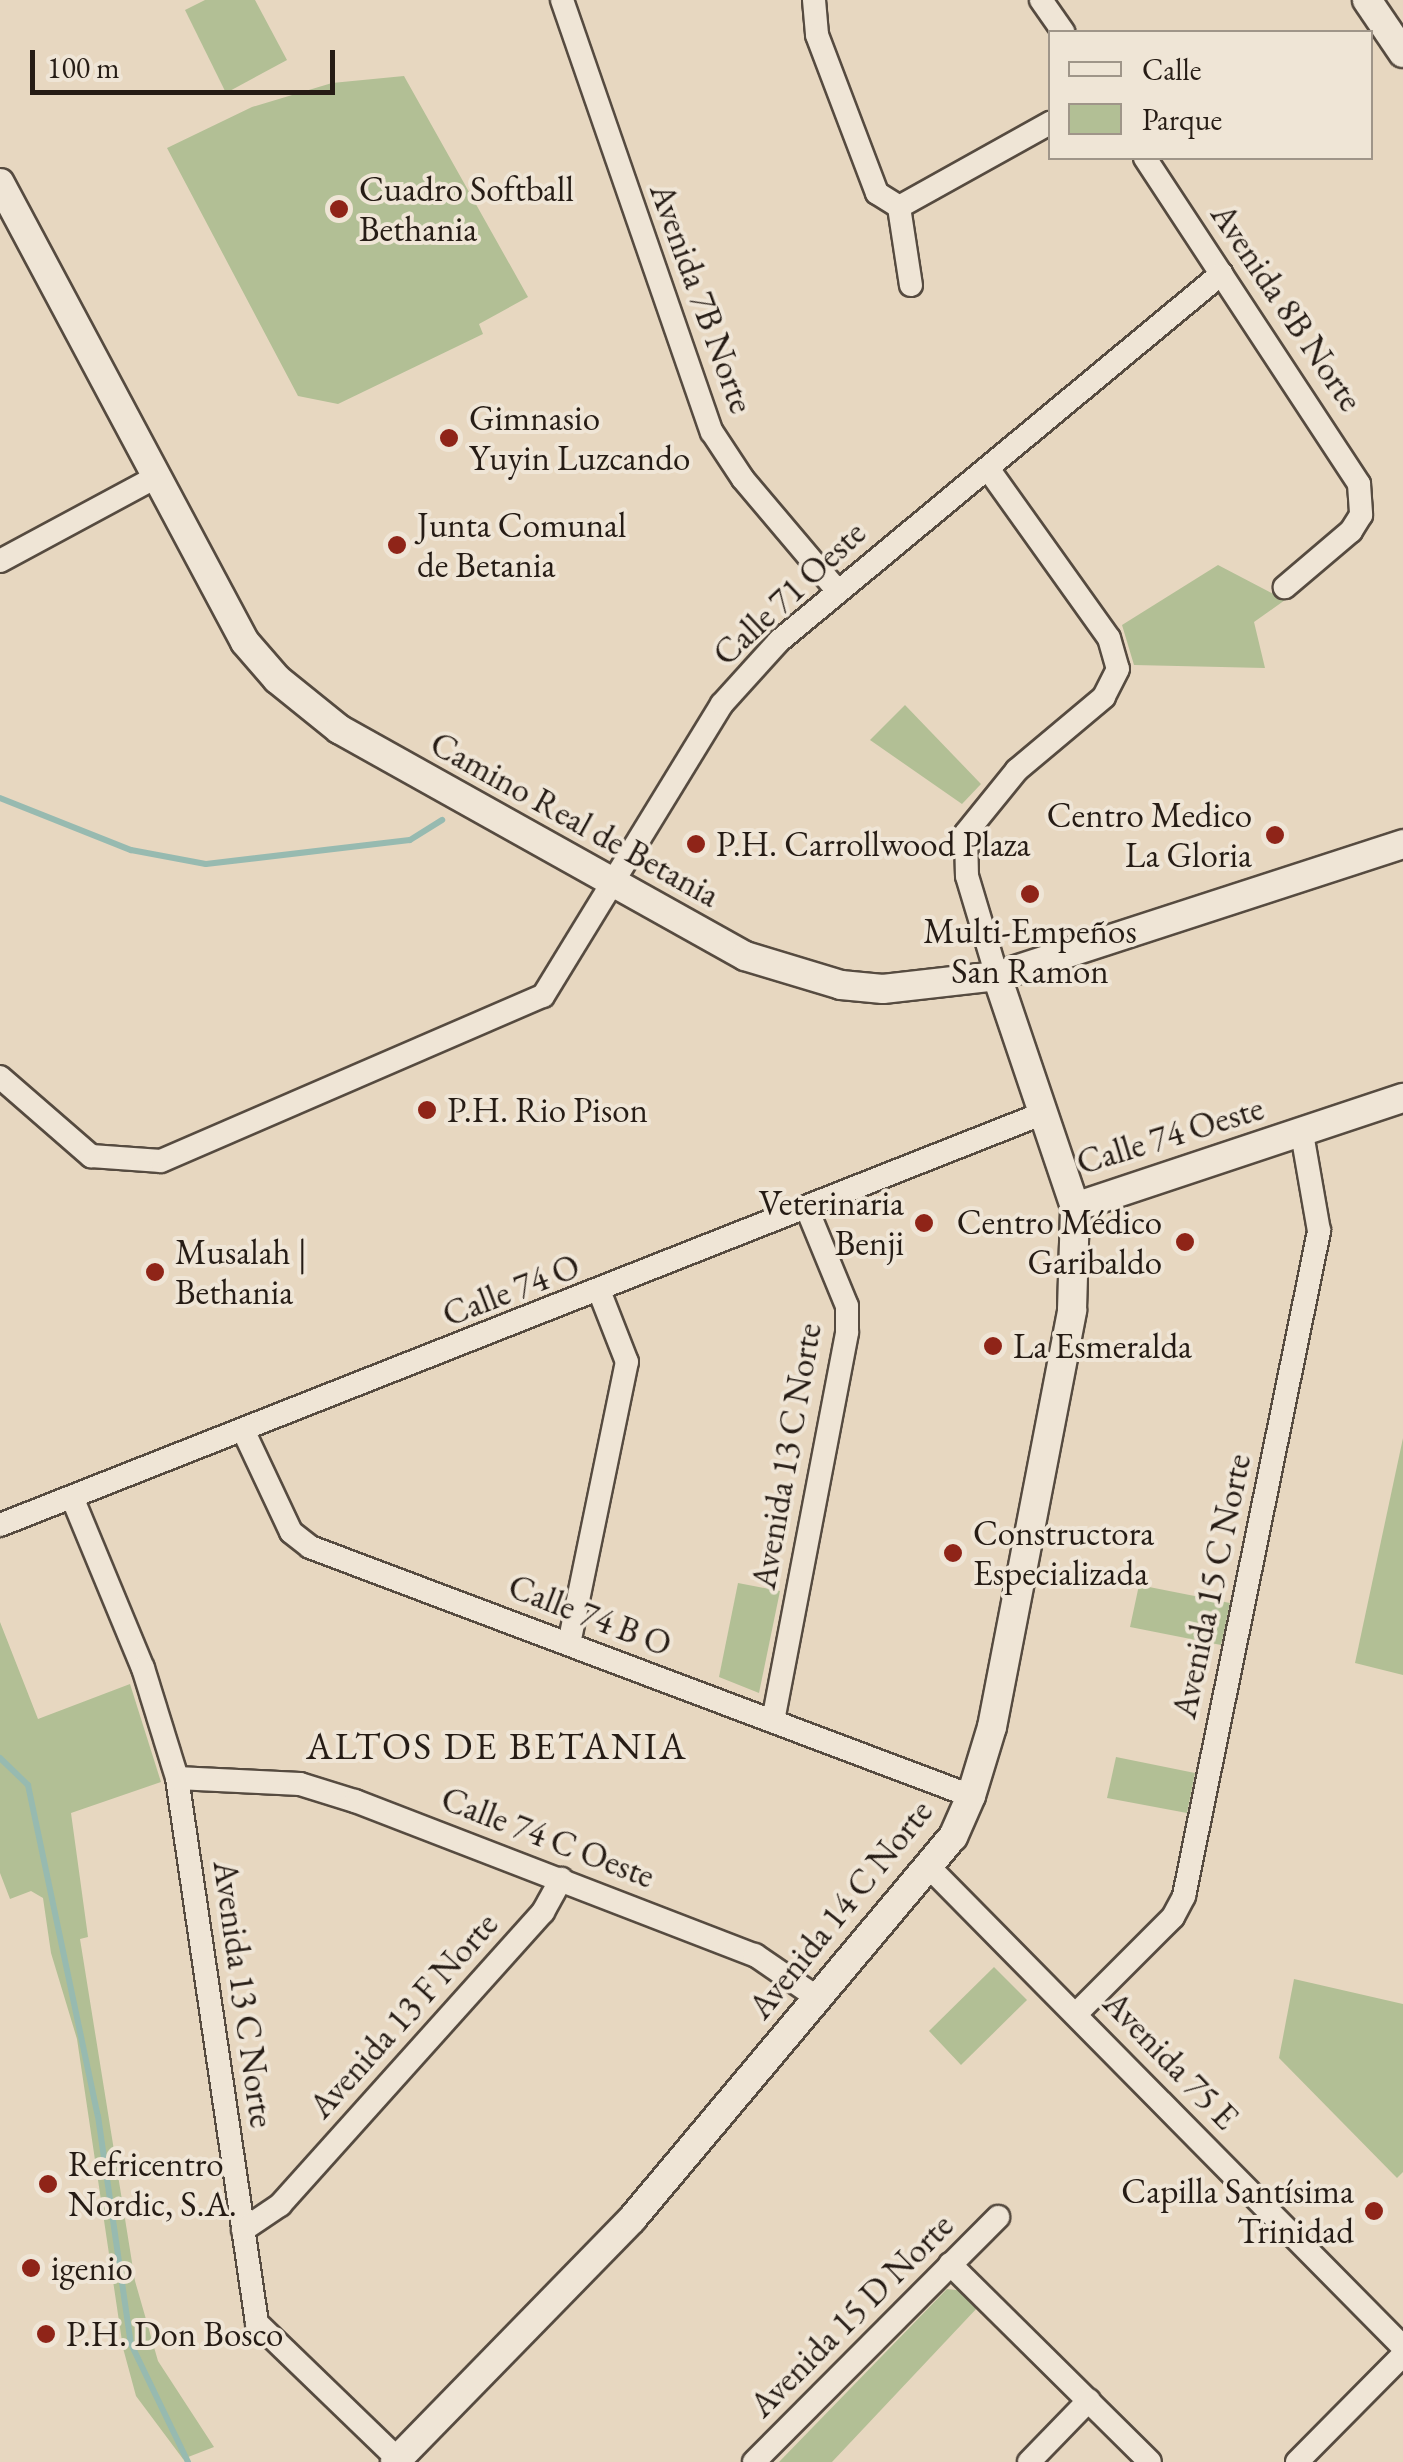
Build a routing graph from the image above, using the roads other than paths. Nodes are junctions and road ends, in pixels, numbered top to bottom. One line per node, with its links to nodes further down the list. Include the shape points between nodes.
1 (562, 0): 17 (street, Avenida 7B Norte, via 712,432)
2 (814, 0): 10 (street, via 817,35 877,193)
3 (1041, 0): 5 (street)
4 (1367, 0): 6 (street)
5 (1061, 30)
6 (1403, 53)
7 (1048, 124): 10 (street)
8 (1146, 160): 11 (street, Avenida 8B Norte)
9 (0, 183): 14 (street, Camino Real de Betania)
10 (899, 207): 12 (street)
11 (1221, 274): 13 (street, Calle 71 Oeste); 16 (street, Avenida 8B Norte, via 1359,484 1360,514 1351,530)
12 (912, 285)
13 (989, 470): 17 (street, Calle 71 Oeste); 20 (street, via 1109,638 1118,669 1104,697 1017,770 966,833 967,876)
14 (156, 477): 15 (street); 19 (street, Camino Real de Betania, via 244,642 305,705)
15 (0, 561)
16 (1285, 587)
17 (836, 589): 19 (street, Calle 71 Oeste, via 722,704)
18 (1403, 844): 20 (street, Camino Real de Betania)
19 (613, 888): 20 (street, Camino Real de Betania, via 745,956 841,985 883,989); 21 (street, Calle 71 Oeste, via 543,996 161,1160 91,1156)
20 (997, 976): 23 (street, Calle 74 Oeste)
21 (0, 1076)
22 (1403, 1098): 24 (street, Calle 74 Oeste)
23 (1044, 1113): 25 (street, Calle 74 Oeste); 26 (street, Calle 74 O)
24 (1302, 1134): 25 (street, Calle 74 Oeste); 38 (street, Avenida 15 C Norte, via 1320,1231 1184,1896 1173,1916)
25 (1074, 1207): 34 (street, Avenida 14 C Norte, via 1072,1310 1063,1365 992,1728)
26 (807, 1210): 27 (street, Calle 74 O); 32 (street, Avenida 13 C Norte, via 847,1306 847,1332)
27 (600, 1293): 28 (street, Calle 74 O); 31 (street, via 627,1362)
28 (244, 1432): 29 (street, Calle 74 O); 31 (street, Calle 74 B O, via 290,1532 310,1547)
29 (72, 1497): 30 (street, Calle 74 O); 33 (street, Avenida 13 C Norte, via 143,1668)
30 (0, 1525)
31 (569, 1644): 32 (street, Calle 74 B O)
32 (773, 1721): 34 (street, Calle 74 B O)
33 (177, 1778): 36 (street, Calle 74 C Oeste, via 300,1784); 40 (street, Avenida 13 C Norte)
34 (972, 1796): 35 (street, Avenida 14 C Norte, via 954,1838)
35 (929, 1867): 37 (street, Avenida 14 C Norte); 38 (street, Avenida 75 E)
36 (561, 1879): 37 (street, Calle 74 C Oeste, via 755,1955); 40 (street, Avenida 13 F Norte, via 543,1912 293,2190)
37 (819, 2000): 45 (street, Avenida 14 C Norte, via 632,2218)
38 (1076, 2014): 42 (street, Avenida 75 E)
39 (998, 2217): 41 (street, Avenida 15 D Norte)
40 (243, 2230): 45 (street, Avenida 13 C Norte, via 257,2323)
41 (950, 2264): 44 (street); 46 (street, Avenida 15 D Norte)
42 (1403, 2347)
43 (1403, 2355): 49 (street)
44 (1089, 2400): 47 (street); 48 (street)
45 (397, 2461)
46 (754, 2462)
47 (1029, 2462)
48 (1150, 2462)
49 (1297, 2462)

